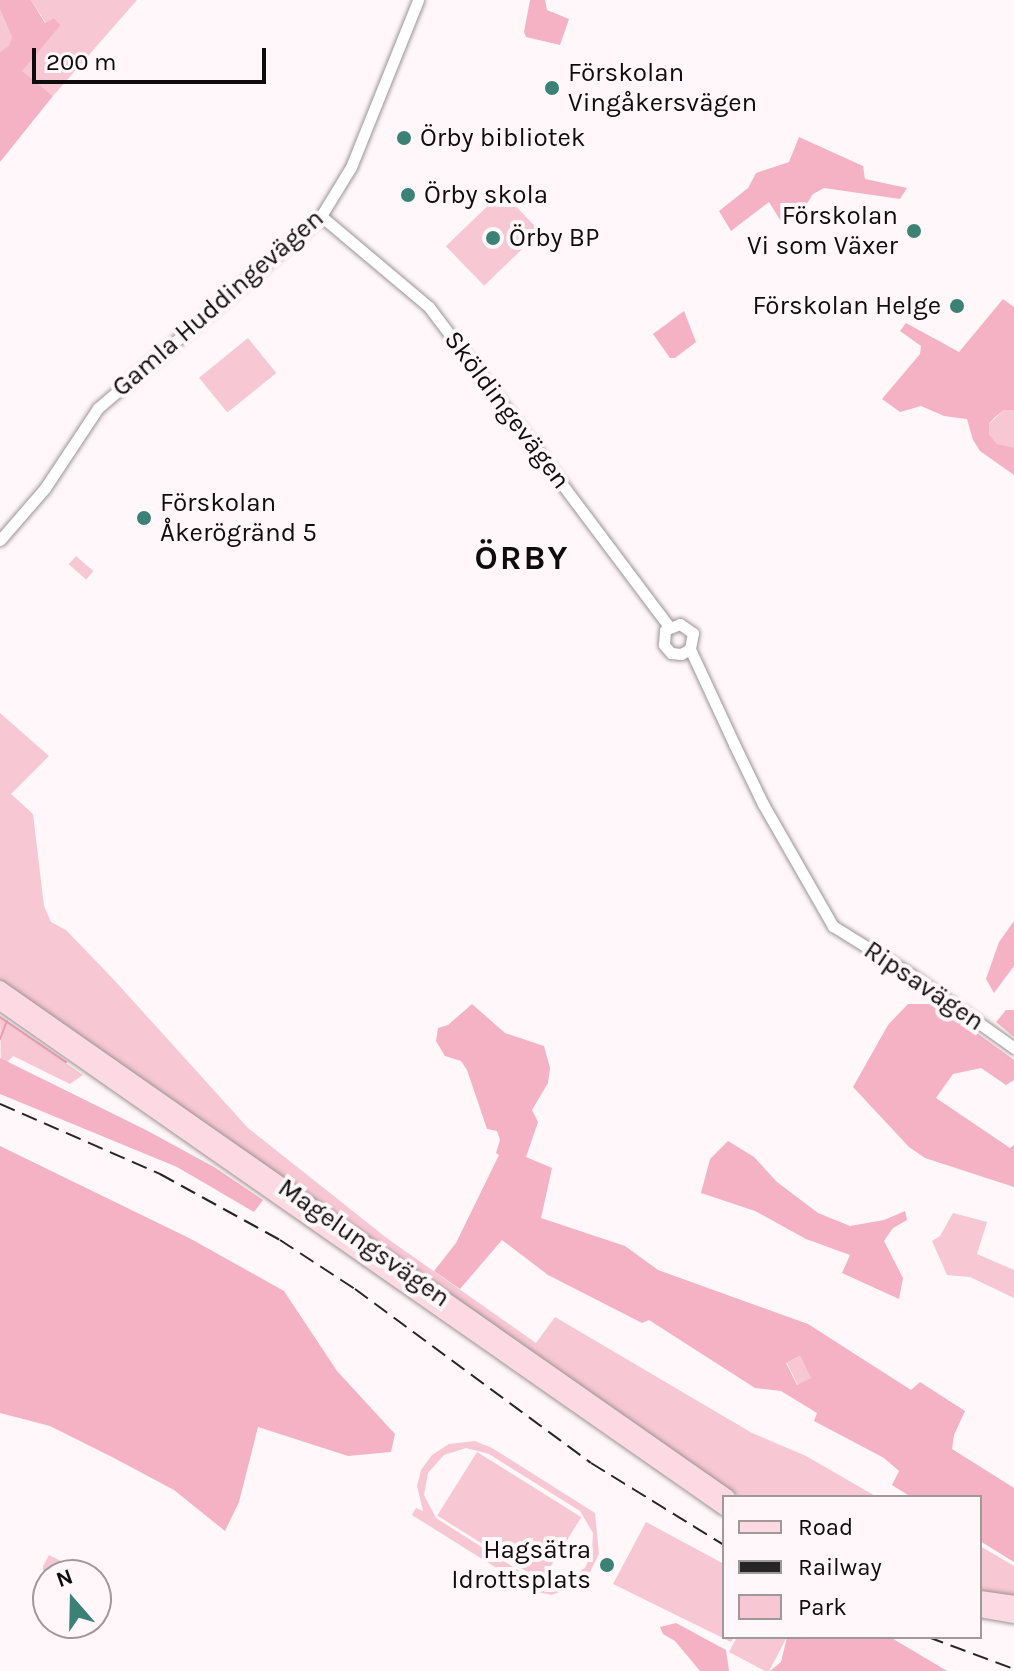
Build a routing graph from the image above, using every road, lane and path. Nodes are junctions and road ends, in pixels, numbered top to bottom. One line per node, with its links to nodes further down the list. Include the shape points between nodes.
1 (418, 0): 2 (street, Gamla Huddingevägen, via 351,167)
2 (321, 216): 3 (street, Gamla Huddingevägen, via 98,408 45,488); 4 (street, Sköldingevägen, via 429,307)
3 (0, 540)
4 (669, 627): 5 (street, Sköldingevägen, via 680,624 690,629); 5 (street, Sköldingevägen, via 663,640 667,649 676,654)
5 (690, 649): 6 (street, Sköldingevägen, via 763,804)
6 (833, 926): 9 (street, Ripsavägen)
7 (0, 988): 10 (main road, Magelungsvägen)
8 (0, 1003): 11 (main road, Magelungsvägen)
9 (1014, 1048)
10 (725, 1495)
11 (722, 1507)
12 (982, 1598): 13 (main road)
13 (1014, 1603)
14 (982, 1610): 15 (main road)
15 (1014, 1616)

